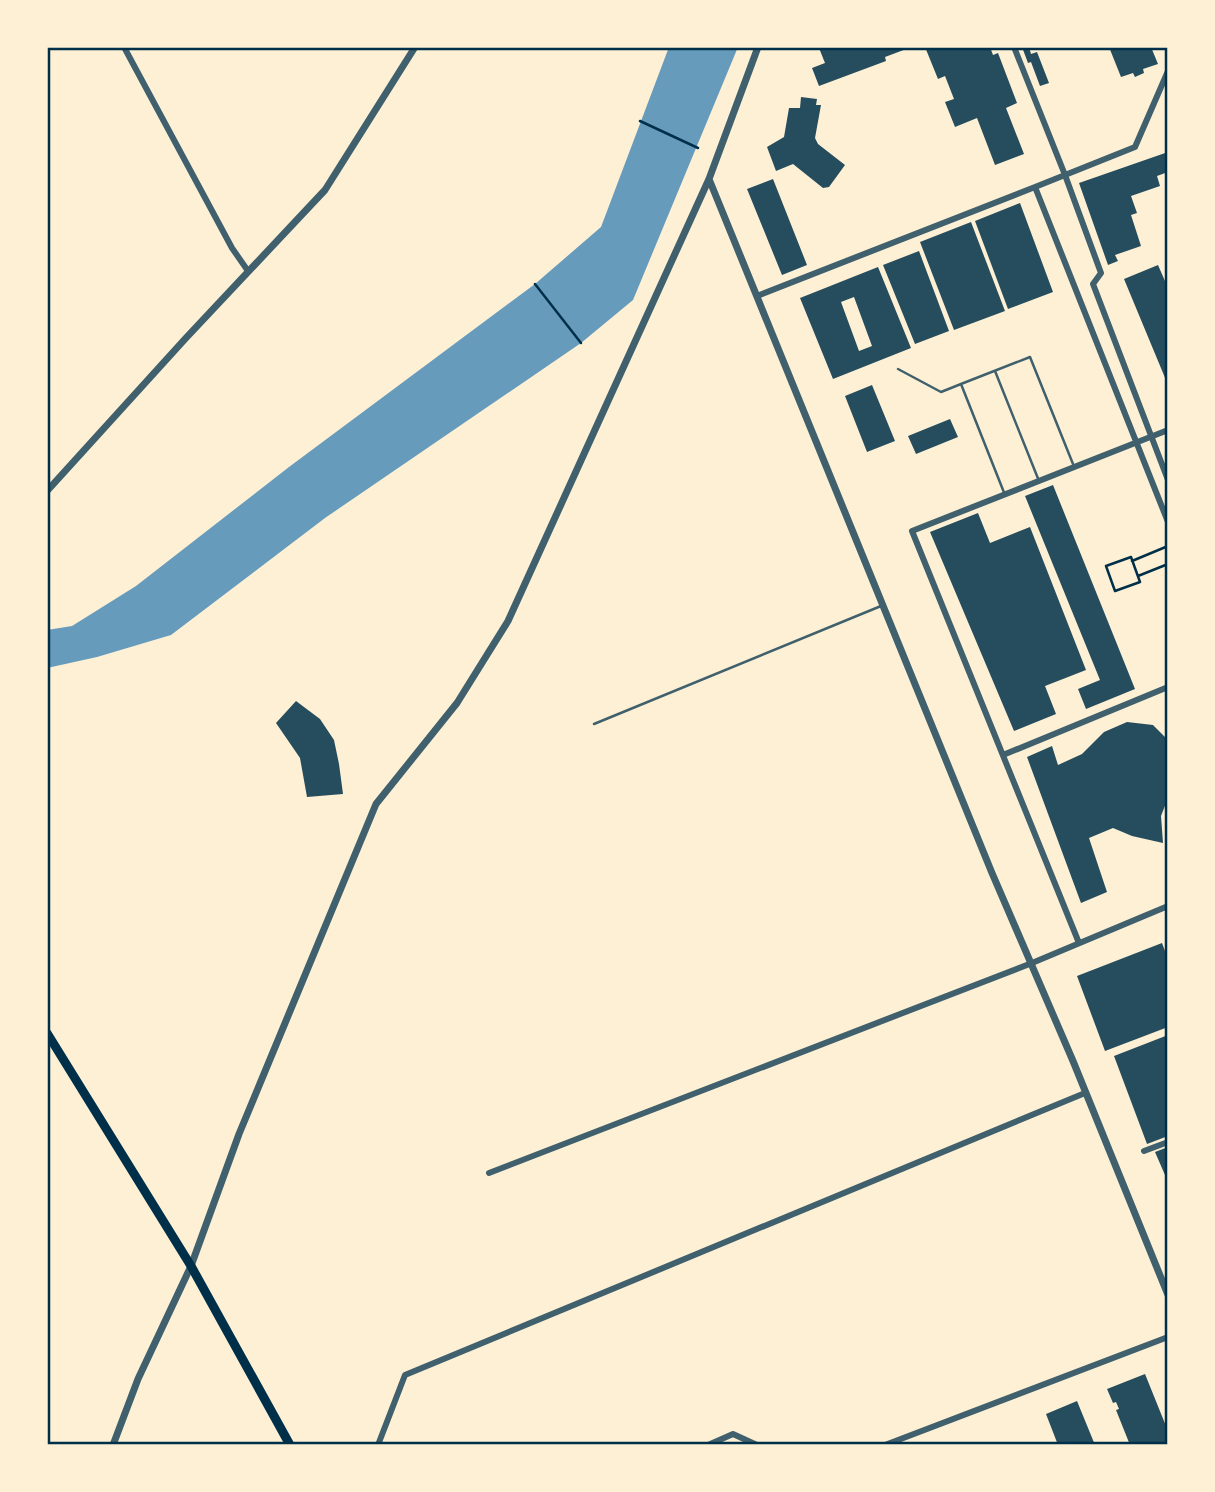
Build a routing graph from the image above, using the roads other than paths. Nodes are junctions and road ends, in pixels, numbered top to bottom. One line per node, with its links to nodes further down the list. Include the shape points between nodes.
1 (124, 47): 9 (street)
2 (415, 47): 9 (street, via 325,190)
3 (758, 47): 7 (street)
4 (1014, 47): 6 (street)
5 (1168, 71): 6 (street, via 1135,147)
6 (1065, 174): 8 (street); 15 (street, via 1101,273 1093,284)
7 (709, 179): 10 (street); 35 (street, via 508,621 457,703 376,804 239,1134)
8 (1035, 187): 10 (street); 16 (street)
9 (248, 271): 20 (street)
10 (757, 296): 23 (street)
11 (898, 369): 13 (lane, via 941,392)
12 (995, 371): 13 (lane); 17 (lane, via 1030,357); 19 (lane)
13 (961, 384): 21 (lane)
14 (1168, 430): 15 (street)
15 (1150, 437): 16 (street); 18 (street)
16 (1136, 443): 17 (street); 22 (street)
17 (1075, 467): 19 (street)
18 (1168, 480)
19 (1039, 481): 21 (street)
20 (47, 491)
21 (1005, 495): 26 (street, via 912,531)
22 (1168, 522)
23 (884, 605): 25 (lane); 29 (street)
24 (1168, 687): 26 (street)
25 (594, 724)
26 (1003, 755): 28 (street)
27 (1168, 906): 28 (street)
28 (1079, 943): 29 (street)
29 (1032, 963): 31 (street); 34 (street)
30 (47, 1033): 35 (main road)
31 (1085, 1093): 36 (street); 40 (street, via 405,1375)
32 (1168, 1142): 33 (street)
33 (1144, 1151)
34 (489, 1172)
35 (191, 1266): 38 (street); 39 (main road)
36 (1168, 1295)
37 (1168, 1337): 43 (street)
38 (113, 1445)
39 (290, 1445)
40 (378, 1445)
41 (708, 1445): 42 (street, via 733,1434)
42 (757, 1445)
43 (885, 1445)

